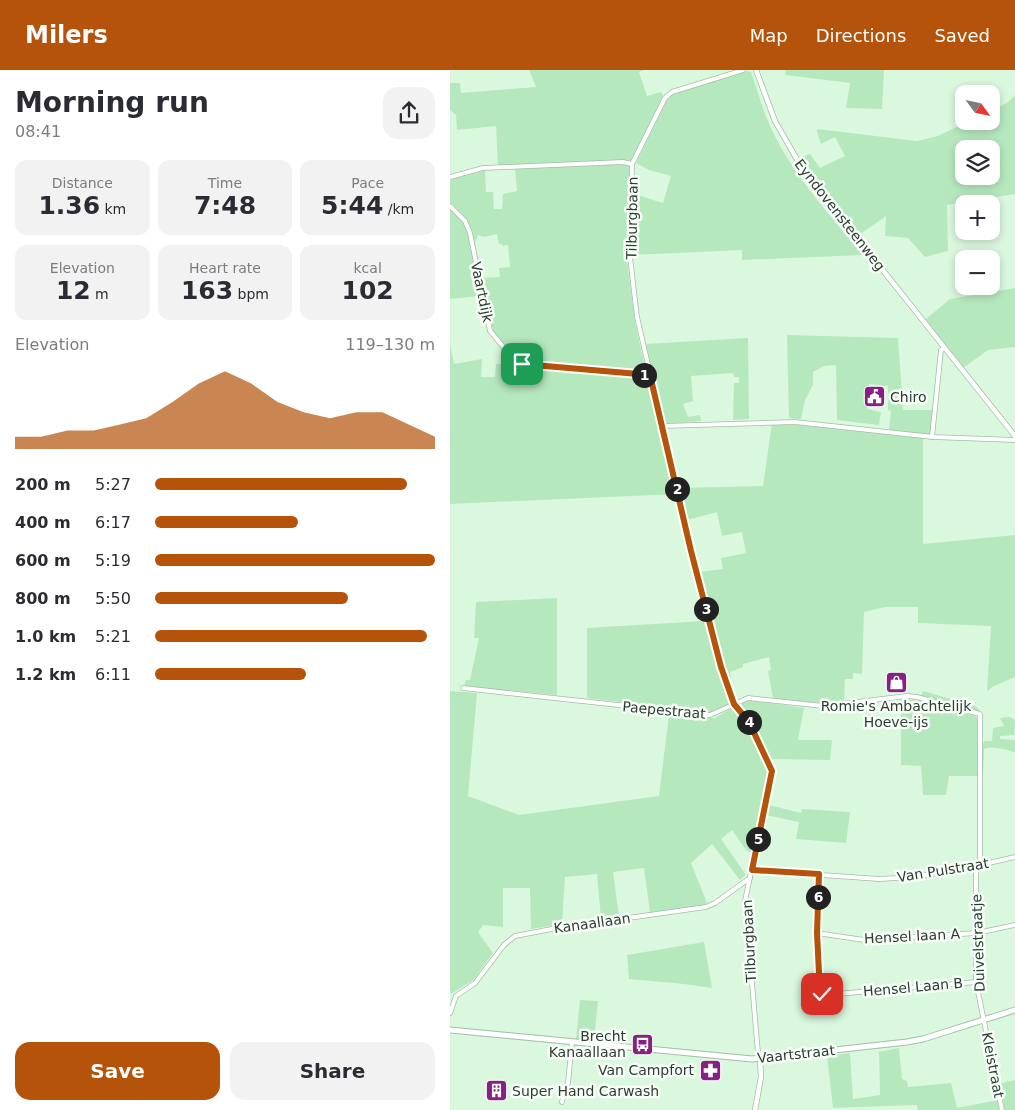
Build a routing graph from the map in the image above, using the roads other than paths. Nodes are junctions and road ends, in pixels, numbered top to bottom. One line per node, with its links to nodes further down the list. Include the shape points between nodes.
1 (743, 70): 3 (street, Tilburgbaan, via 669,94)
2 (756, 70): 6 (street, Eyndovensteenweg, via 775,121 803,170)
3 (632, 164): 4 (street, via 484,168); 7 (street, Tilburgbaan, via 630,257 636,317)
4 (450, 177)
5 (450, 206): 7 (street, Vaartdijk, via 465,221 470,233 490,332 516,362)
6 (944, 348): 9 (street, Eyndovensteenweg); 10 (street, via 941,350)
7 (650, 375): 8 (street, Tilburgbaan)
8 (662, 426): 10 (street, via 795,422); 13 (street, Tilburgbaan, via 721,667)
9 (1015, 436)
10 (932, 437): 11 (street)
11 (1015, 440)
12 (463, 688): 13 (street, Paepestraat, via 710,715)
13 (734, 704): 14 (street, Paepestraat, via 753,698 823,706 908,696); 17 (street, Tilburgbaan, via 749,722 772,771)
14 (980, 714): 16 (street, Duivelstraatje)
15 (1015, 857): 16 (street, Van Pulstraat)
16 (978, 866): 18 (street, Van Pulstraat, via 915,877 879,879); 22 (street, Duivelstraatje)
17 (752, 870): 18 (street, Van Pulstraat); 19 (street, Tilburgbaan)
18 (819, 874): 21 (street)
19 (750, 878): 24 (street, Kanaallaan, via 706,907 515,936 504,944 479,978); 30 (street, Tilburgbaan, via 745,901)
20 (1015, 924): 22 (street, Hensel laan A)
21 (817, 933): 22 (street, Hensel laan A, via 864,940); 23 (street, Hensel Laan B, via 820,993 825,995)
22 (977, 933): 23 (street, Duivelstraatje)
23 (976, 982): 27 (street, Duivelstraatje)
24 (452, 998): 26 (street, Kanaallaan)
25 (1015, 1010): 27 (main road, Vaartstraat)
26 (450, 1013)
27 (984, 1020): 30 (main road, Vaartstraat, via 907,1042); 33 (street, Kleistraat)
28 (450, 1030): 29 (main road, Vaartstraat)
29 (572, 1042): 30 (main road, Vaartstraat); 31 (street, via 568,1083)
30 (760, 1058): 32 (street, via 761,1078)
31 (562, 1102)
32 (756, 1110)
33 (1002, 1110)

